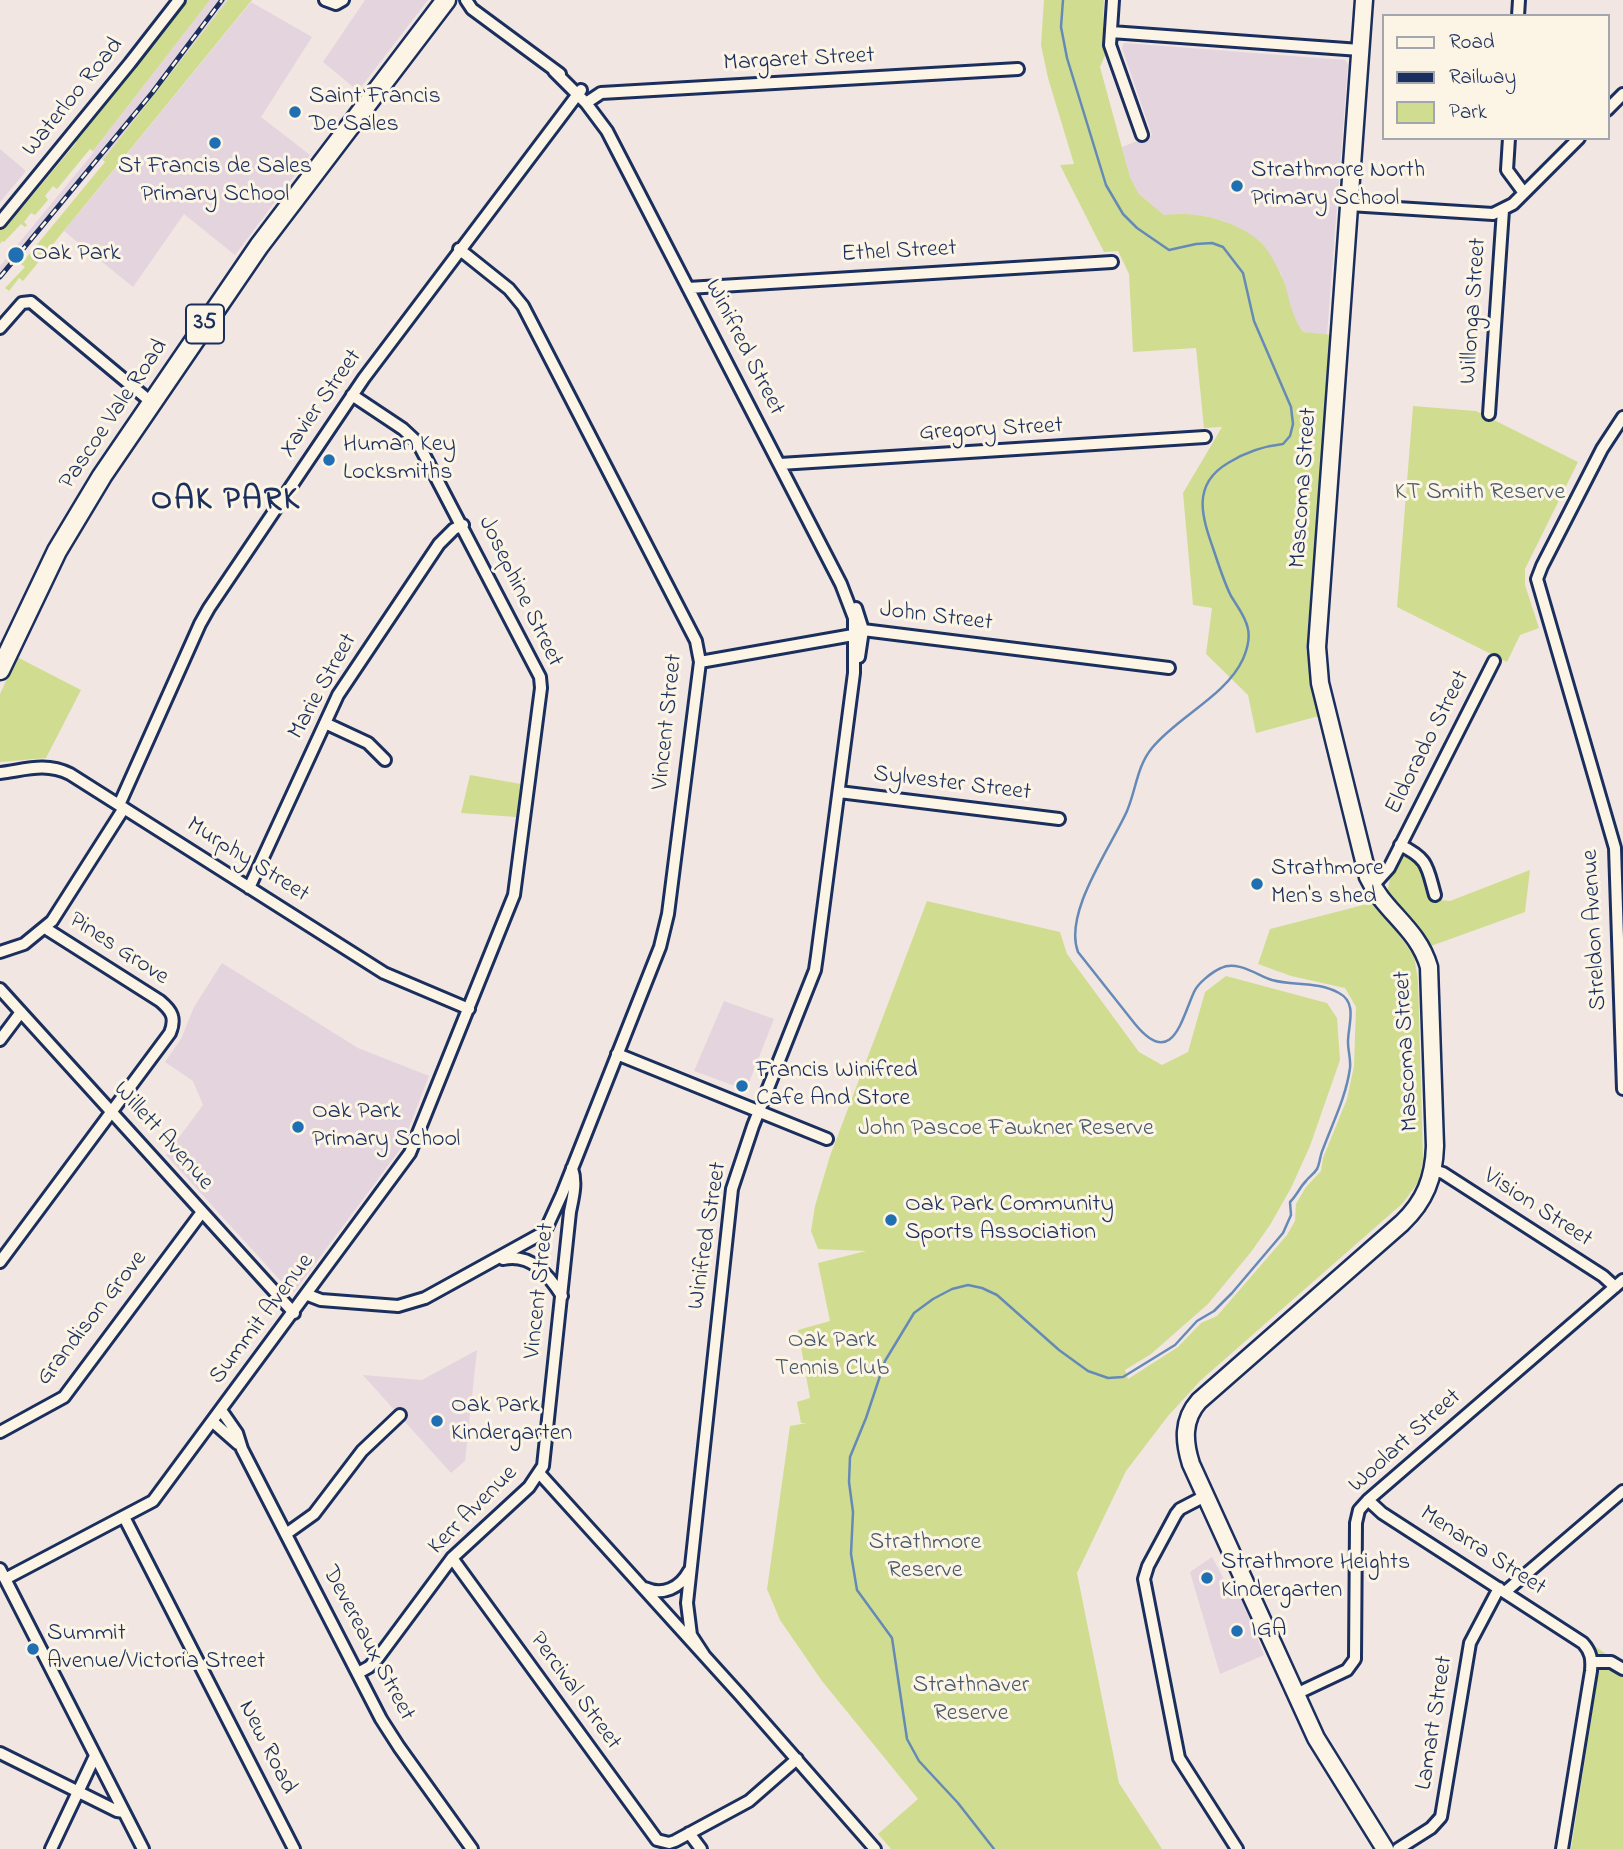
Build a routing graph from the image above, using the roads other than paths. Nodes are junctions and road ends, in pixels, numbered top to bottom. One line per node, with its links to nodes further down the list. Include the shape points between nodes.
1 (178, 0): 21 (street, Waterloo Road)
2 (325, 0): 3 (street, via 336,4)
3 (343, 0)
4 (446, 0): 27 (main road, Pascoe Vale Road / 35, via 267,235)
5 (466, 0): 11 (street, Winifred Street)
6 (1113, 0): 8 (street)
7 (1364, 0): 9 (main road, Mascoma Street)
8 (1111, 32): 9 (street); 15 (street, via 1110,45)
9 (1360, 50): 19 (main road, Mascoma Street)
10 (1018, 69): 13 (street, Margaret Street, via 601,93)
11 (579, 92): 13 (street, Winifred Street); 22 (street, Xavier Street)
12 (1623, 94): 14 (street)
13 (588, 101): 24 (street, Winifred Street)
14 (1609, 108)
15 (1142, 135)
16 (1509, 140): 18 (street, via 1507,170)
17 (1577, 140): 18 (street)
18 (1524, 193): 20 (street)
19 (1349, 205): 20 (street, via 1484,215); 45 (main road, Mascoma Street, via 1317,648 1320,683)
20 (1503, 210): 28 (street, Willonga Street)
21 (0, 222)
22 (459, 249): 26 (street, Xavier Street); 36 (street, Vincent Street, via 523,306 696,641)
23 (1112, 262): 24 (street, Ethel Street)
24 (688, 288): 31 (street, Winifred Street)
25 (0, 328): 27 (street, via 22,303 30,302)
26 (352, 395): 32 (street, Josephine Street, via 418,443); 42 (street, Xavier Street, via 205,616)
27 (152, 402): 34 (main road, Pascoe Vale Road / 35, via 76,517)
28 (1489, 414)
29 (1620, 425): 55 (street, Streldon Avenue, via 1537,579 1615,848)
30 (1205, 437): 31 (street, Gregory Street)
31 (780, 464): 33 (street, Winifred Street, via 858,610)
32 (463, 525): 38 (street, Marie Street, via 439,544 338,695); 51 (street, Josephine Street, via 536,665 541,688 516,888)
33 (858, 632): 36 (street, John Street); 37 (street, John Street); 41 (street, Winifred Street, via 859,660)
34 (2, 658)
35 (1494, 661): 44 (street, Eldorado Street)
36 (700, 662): 54 (street, Vincent Street, via 665,930)
37 (1169, 668)
38 (325, 723): 39 (street, via 368,743); 46 (street, Marie Street)
39 (386, 760)
40 (0, 773): 42 (street, Murphy Street, via 35,766 54,769 70,774)
41 (839, 792): 43 (street, Sylvester Street); 57 (street, Winifred Street, via 815,970)
42 (121, 807): 46 (street, Murphy Street); 48 (street, Xavier Street)
43 (1059, 819)
44 (1400, 845): 45 (street, Eldorado Street, via 1385,874); 47 (street, Eldorado Street, via 1423,859)
45 (1372, 887): 60 (main road, Mascoma Street, via 1418,939 1429,967)
46 (249, 888): 51 (street, Murphy Street, via 384,973)
47 (1435, 895)
48 (45, 928): 49 (street, Xavier Street, via 24,944); 56 (street, Pines Grove, via 160,1002 173,1017 170,1033)
49 (0, 953)
50 (0, 989): 52 (street, Willett Avenue)
51 (469, 1009): 67 (street, Summit Avenue, via 411,1153)
52 (21, 1012): 53 (street); 56 (street, Willett Avenue)
53 (0, 1040)
54 (616, 1057): 57 (street); 59 (street, Vincent Street)
55 (1623, 1089)
56 (111, 1112): 62 (street, Willett Avenue); 65 (street)
57 (759, 1112): 58 (street); 82 (street, Winifred Street, via 732,1189)
58 (827, 1139)
59 (572, 1168): 61 (street, Vincent Street); 63 (street, Vincent Street, via 575,1188)
60 (1434, 1170): 66 (street, Vision Street); 77 (main road, Mascoma Street, via 1414,1212 1193,1407 1185,1446)
61 (562, 1194): 63 (street, Vincent Street); 64 (street, via 541,1234)
62 (202, 1212): 69 (street, Willett Avenue); 73 (street, Grandison Grove, via 64,1397)
63 (570, 1212): 68 (street, Vincent Street)
64 (493, 1261): 67 (street, via 407,1306); 68 (street, via 515,1258 538,1266)
65 (0, 1262)
66 (1619, 1283): 78 (street, Woolart Street)
67 (307, 1295): 69 (street, Summit Avenue)
68 (562, 1296): 75 (street, Vincent Street)
69 (294, 1313): 70 (street, Summit Avenue)
70 (221, 1410): 72 (street, Summit Avenue); 74 (street, Devereaux Street)
71 (400, 1415): 80 (street, via 362,1451 314,1514)
72 (213, 1422): 74 (street, Devereaux Street); 79 (street, Summit Avenue, via 153,1501)
73 (0, 1432)
74 (242, 1448): 80 (street, Devereaux Street)
75 (540, 1474): 81 (street, Kerr Avenue); 84 (street)
76 (1623, 1491): 85 (street, Lamart Street)
77 (1205, 1496): 90 (main road, Mascoma Street); 103 (street, via 1180,1509 1144,1579 1179,1758)
78 (1368, 1500): 85 (street, Menarra Street); 90 (street, Woolart Street, via 1356,1523 1355,1659 1347,1671)
79 (124, 1517): 83 (street, Summit Avenue); 99 (street, New Road)
80 (286, 1534): 89 (street, Devereaux Street)
81 (452, 1558): 89 (street, Kerr Avenue, via 377,1659); 96 (street, Percival Street, via 652,1836 669,1843)
82 (690, 1569): 84 (street, via 684,1582 673,1588 654,1592); 86 (street, Winifred Street, via 689,1627)
83 (3, 1574): 92 (street)
84 (642, 1587): 86 (street)
85 (1502, 1590): 87 (street, Menarra Street, via 1587,1647); 105 (street, Lamart Street, via 1471,1643 1441,1817)
86 (704, 1655): 93 (street)
87 (1591, 1662): 88 (street, via 1611,1662); 106 (street)
88 (1623, 1669)
89 (358, 1673): 100 (street, Devereaux Street, via 389,1732)
90 (1296, 1694): 104 (main road, Mascoma Street, via 1324,1754)
91 (0, 1754): 94 (street)
92 (95, 1756): 94 (street); 95 (street)
93 (797, 1759): 96 (street, via 749,1801); 102 (street)
94 (79, 1792): 95 (street); 97 (street)
95 (124, 1812): 98 (street)
96 (689, 1833): 101 (street)
97 (51, 1849)
98 (143, 1849)
99 (294, 1849)
100 (472, 1849)
101 (701, 1849)
102 (875, 1849)
103 (1237, 1849)
104 (1385, 1849)
105 (1398, 1849)
106 (1562, 1849)

